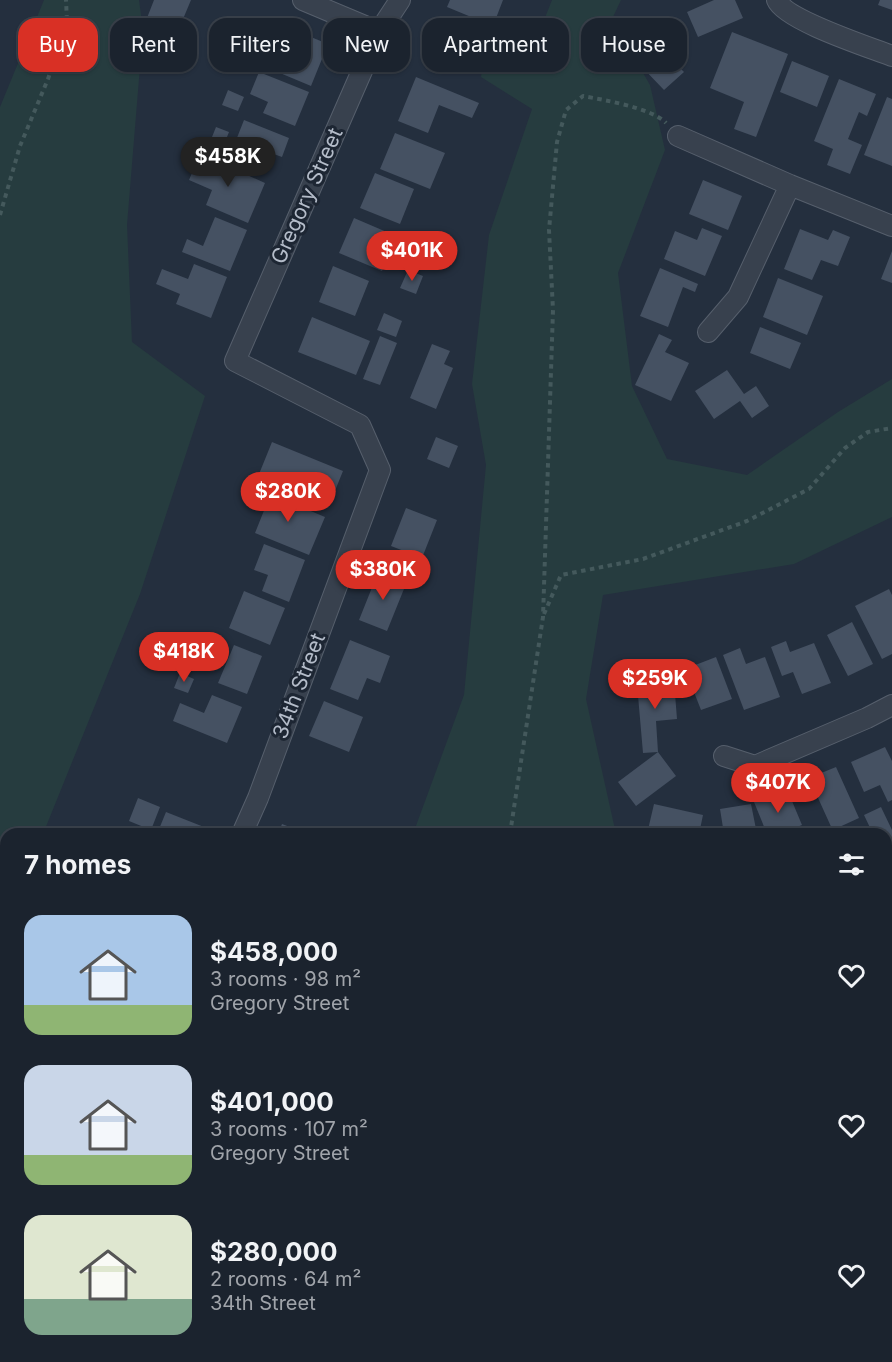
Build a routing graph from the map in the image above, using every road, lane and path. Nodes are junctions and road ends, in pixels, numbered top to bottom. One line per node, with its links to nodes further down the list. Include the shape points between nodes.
1 (66, 0): 11 (path, via 67,22 20,146)
2 (303, 0): 5 (street)
3 (400, 0): 6 (street, Gregory Street)
4 (777, 0): 7 (street, via 779,7 799,19)
5 (346, 18)
6 (388, 18)
7 (892, 56)
8 (361, 72): 15 (street, Gregory Street, via 235,361 360,425)
9 (678, 136): 10 (street); 16 (path, via 660,117 583,96 566,110 557,142 549,230 553,310)
10 (790, 185): 12 (street); 13 (street, via 738,297)
11 (0, 215)
12 (892, 226)
13 (708, 332)
14 (892, 428): 16 (path, via 868,432 845,448 809,489 747,521 643,559 561,575)
15 (380, 470): 19 (street, 34th Street)
16 (543, 617): 20 (path)
17 (892, 705): 18 (street, via 755,766)
18 (724, 756)
19 (245, 828)
20 (511, 828)

